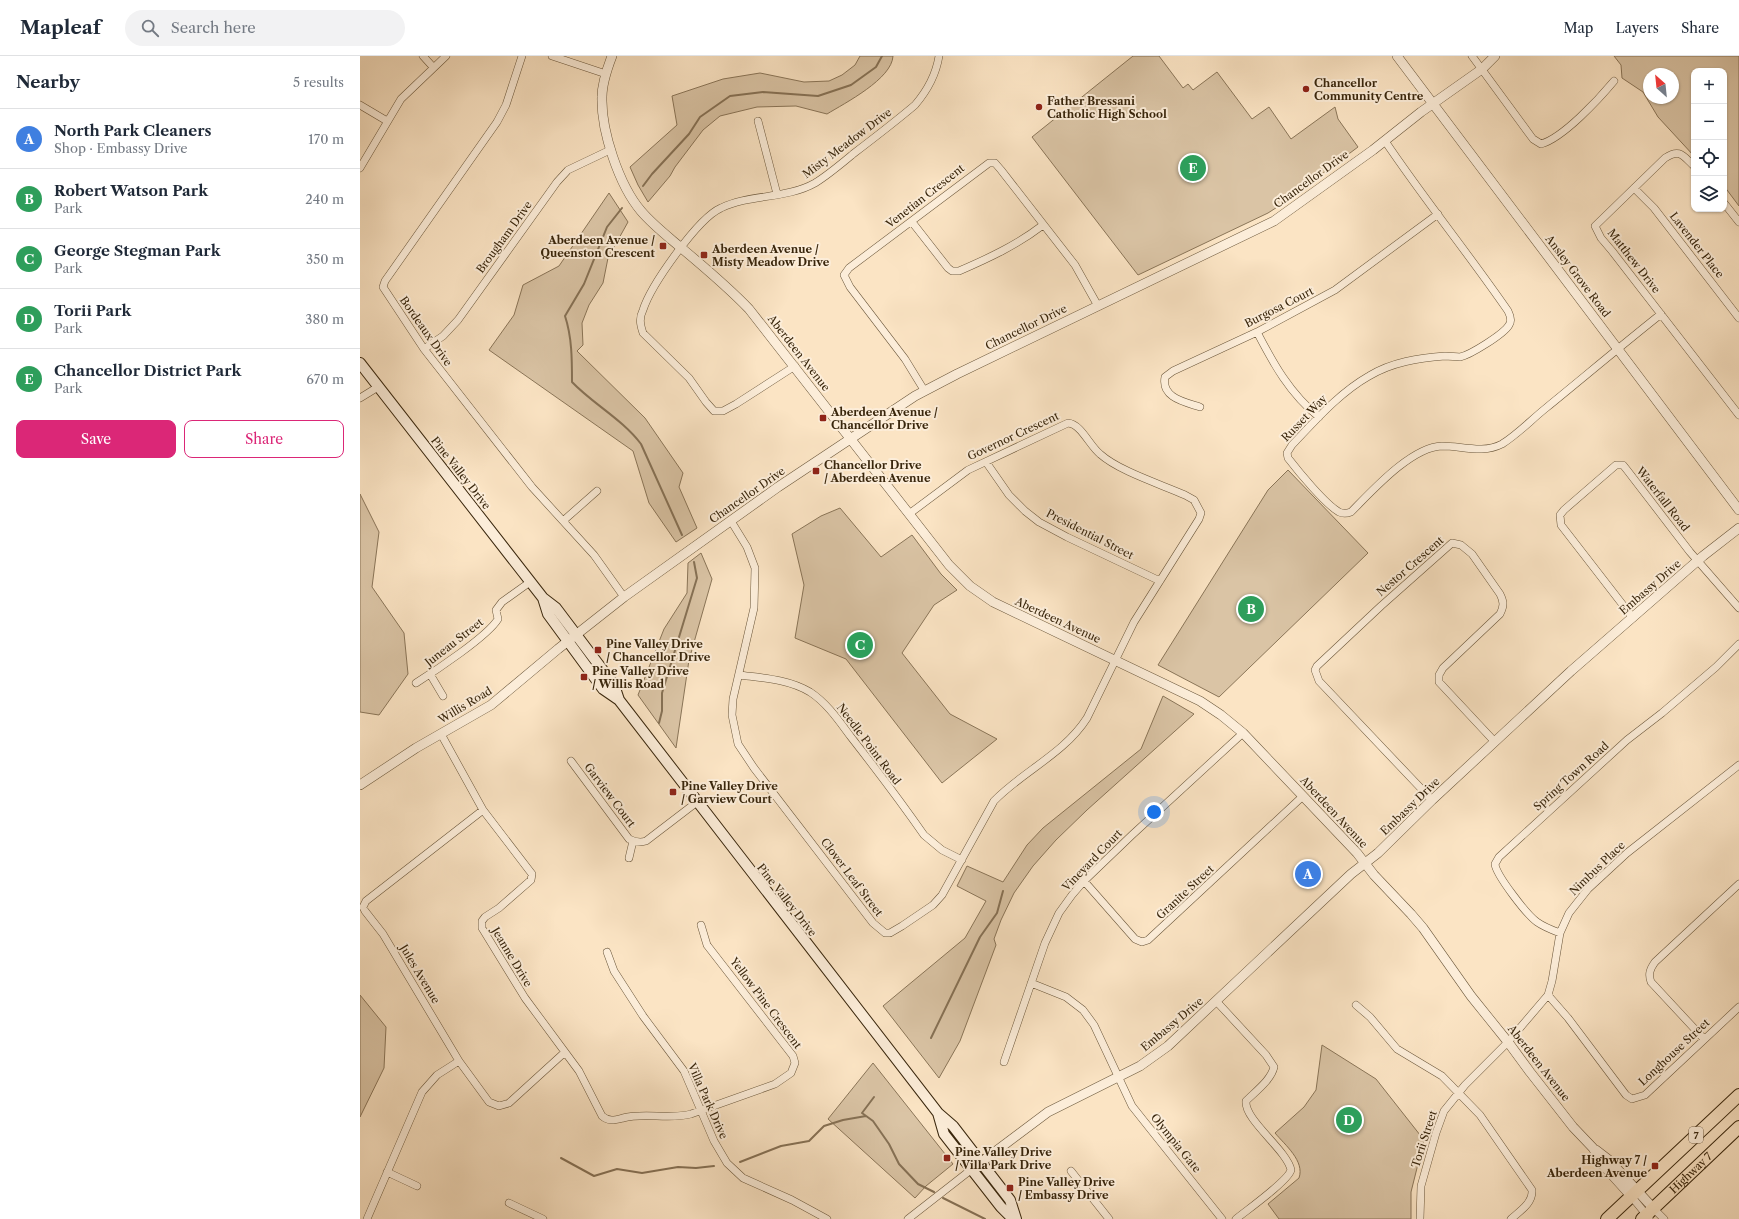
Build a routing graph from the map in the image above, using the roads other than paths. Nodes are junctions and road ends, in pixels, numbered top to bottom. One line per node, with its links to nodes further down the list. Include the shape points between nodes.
1 (423, 56): 10 (street)
2 (446, 56): 10 (street)
3 (522, 56): 34 (street, Bordeaux Drive, via 506,105 496,122 385,281 383,287)
4 (552, 56): 12 (street)
5 (612, 56): 12 (street, Aberdeen Avenue)
6 (939, 56): 23 (street, Misty Meadow Drive, via 932,79 915,105 815,183)
7 (1397, 56): 14 (street, Ansley Grove Road)
8 (1472, 56): 11 (street)
9 (1495, 56): 11 (street, Chancellor Drive)
10 (433, 67): 16 (street, via 406,92)
11 (1482, 69): 13 (street, via 1533,139 1541,144 1559,135); 14 (street, Chancellor Drive)
12 (606, 74): 19 (street, Aberdeen Avenue, via 602,96 603,116)
13 (1614, 82)
14 (1433, 104): 18 (street, Chancellor Drive); 35 (street, Ansley Grove Road)
15 (360, 105): 16 (street)
16 (387, 121): 21 (street)
17 (758, 121): 23 (street)
18 (1385, 141): 25 (street, Russet Way); 30 (street, Chancellor Drive, via 1274,221)
19 (610, 150): 29 (street, Aberdeen Avenue, via 632,199 645,216); 34 (street, Brougham Drive, via 568,170 458,320 443,336)
20 (1691, 163): 22 (street, Matthew Drive, via 1677,152 1672,153)
21 (360, 168)
22 (1634, 188): 31 (street, Matthew Drive, via 1595,226 1600,238); 32 (street, Lavender Place, via 1654,208)
23 (777, 194): 29 (street, Misty Meadow Drive, via 720,208 706,217)
24 (1727, 207): 27 (street)
25 (1438, 214): 33 (street, Burgosa Court, via 1335,290); 43 (street, Russet Way, via 1508,311 1511,316 1509,326 1460,357 1414,359 1385,368 1357,384)
26 (912, 222): 28 (street, via 952,271 959,271 1006,250); 28 (street, Venetian Crescent, via 989,163 995,163); 39 (street, Venetian Crescent, via 849,268 844,275)
27 (1739, 222)
28 (1044, 225): 30 (street, Venetian Crescent, via 1075,265)
29 (682, 248): 37 (street, Aberdeen Avenue, via 729,288); 37 (street, Misty Meadow Drive, via 654,288 643,309 640,324 643,333 689,378 710,408 714,411 723,411)
30 (1098, 306): 39 (street, Chancellor Drive)
31 (1661, 314): 35 (street); 42 (street, Matthew Drive)
32 (1739, 318)
33 (1256, 332): 41 (street, Burgosa Court, via 1165,377 1166,388 1172,397); 43 (street, via 1291,389)
34 (424, 349): 49 (street, Bordeaux Drive, via 532,487)
35 (1618, 349): 43 (street, Russet Way, via 1510,439 1485,449 1442,446 1420,452 1400,465 1351,512 1345,514 1325,499 1288,458 1288,449); 47 (street, Ansley Grove Road)
36 (360, 363): 38 (main road, Pine Valley Drive)
37 (795, 366): 44 (street, Aberdeen Avenue)
38 (378, 387): 40 (street); 54 (main road, Pine Valley Drive)
39 (924, 390): 44 (street, Chancellor Drive)
40 (360, 398)
41 (1200, 407)
42 (1739, 415)
43 (1318, 417)
44 (851, 438): 48 (street, Aberdeen Avenue); 50 (street, Chancellor Drive)
45 (986, 462): 48 (street, Governor Crescent, via 963,474); 53 (street, Presidential Street, via 1009,495 1040,522); 53 (street, Governor Crescent, via 1060,426 1073,423 1091,446 1113,463 1194,500 1201,513 1199,519)
46 (596, 491): 49 (street)
47 (1739, 510)
48 (909, 514): 60 (street, Aberdeen Avenue, via 949,565 984,596 1006,609)
49 (563, 521): 55 (street, Bordeaux Drive, via 594,555)
50 (731, 521): 55 (street, Chancellor Drive); 62 (street, Clover Leaf Street, via 748,547 755,568 754,608)
51 (1739, 528): 52 (street, Embassy Drive)
52 (1698, 560): 56 (street); 57 (street, Embassy Drive); 57 (street, Waterfall Road, via 1623,465 1616,465 1608,471 1564,510 1560,515 1560,525)
53 (1160, 581): 60 (street, Governor Crescent, via 1140,611)
54 (530, 582): 58 (main road, Pine Valley Drive, via 543,598 548,614); 61 (street, Juneau Street, via 502,602 496,610 498,619 482,635)
55 (624, 597): 58 (street, Chancellor Drive)
56 (1739, 608)
57 (1633, 618): 67 (street, Embassy Drive, via 1571,671)
58 (572, 639): 65 (street, Willis Road, via 491,705); 73 (main road, Pine Valley Drive, via 614,684 619,700)
59 (1739, 644): 82 (street, Spring Town Road, via 1716,667 1585,777 1499,857 1495,864 1496,870 1529,915)
60 (1115, 660): 66 (street, Aberdeen Avenue, via 1200,701 1222,714); 77 (street, Clover Leaf Street, via 1081,729 1068,743 994,801)
61 (430, 674): 63 (street, Juneau Street); 64 (street)
62 (738, 675): 77 (street, Needle Point Road, via 785,682 818,698 840,722 924,835 942,850); 77 (street, Clover Leaf Street, via 732,715 741,750 880,930 890,933 933,905)
63 (416, 683)
64 (443, 696)
65 (441, 734): 70 (street, Willis Road); 74 (street, Jeanne Drive)
66 (1243, 734): 71 (street, Aberdeen Avenue); 79 (street, Vineyard Court, via 1160,808)
67 (1495, 742): 72 (street, Embassy Drive); 72 (street, Nestor Crescent, via 1439,682 1443,668 1500,614 1504,607 1504,600 1472,554 1462,544 1452,543 1381,606 1315,670 1318,681)
68 (571, 761): 75 (street, Garview Court, via 629,840)
69 (1739, 766): 82 (street, Nimbus Place, via 1627,853 1588,889 1569,913)
70 (360, 785)
71 (1303, 796): 78 (street, Aberdeen Avenue); 79 (street, Granite Street, via 1148,940 1142,942 1135,939)
72 (1432, 800): 78 (street, Embassy Drive)
73 (697, 802): 75 (street, Garview Court, via 646,840); 98 (main road, Pine Valley Drive)
74 (483, 810): 91 (street, Jeanne Drive, via 531,871 532,876 531,880 503,905 485,917 482,928 525,998); 92 (street, Jules Avenue, via 376,892 366,901 364,907)
75 (633, 841): 76 (street, Garview Court)
76 (629, 858)
77 (962, 860)
78 (1365, 863): 86 (street, Embassy Drive); 90 (street, Aberdeen Avenue, via 1423,928 1471,996)
79 (1084, 881): 84 (street, Vineyard Court, via 1054,924)
80 (1739, 884): 89 (street, via 1650,969 1651,982)
81 (701, 925): 97 (street, Yellow Pine Crescent, via 707,945 790,1051 795,1063 791,1073 775,1084)
82 (1560, 933): 85 (street, Nimbus Place)
83 (607, 952): 97 (street, Villa Park Drive, via 614,971 643,1016 684,1071)
84 (1031, 983): 93 (street, Vineyard Court); 94 (street, Olympia Gate, via 1066,997 1082,1010 1094,1026)
85 (1548, 995): 89 (street, Longhouse Street, via 1626,1095 1632,1099 1645,1095); 90 (street, Nimbus Place)
86 (1217, 1002): 94 (street, Embassy Drive, via 1157,1055); 117 (street, via 1274,1067 1268,1080 1246,1101 1246,1104 1291,1170)
87 (1356, 1005): 95 (street, via 1370,1017 1400,1052 1438,1073)
88 (1739, 1007): 89 (street, Longhouse Street)
89 (1704, 1039)
90 (1508, 1042): 95 (street, Torii Street); 105 (street, Aberdeen Avenue, via 1553,1102 1593,1148 1609,1160)
91 (565, 1052): 92 (street, Jules Avenue, via 504,1106 489,1102); 97 (street, Jeanne Drive, via 579,1071 602,1116 608,1120 633,1116 681,1116)
92 (459, 1061): 103 (street, via 437,1075 422,1092)
93 (1004, 1062)
94 (1118, 1077): 100 (street, Embassy Drive, via 1048,1112); 116 (street, Olympia Gate, via 1132,1106)
95 (1458, 1093): 118 (street, Torii Street, via 1444,1111 1436,1133 1421,1186); 119 (street, via 1485,1121 1532,1190 1533,1196 1528,1203)
96 (1739, 1095): 105 (main road, 7)
97 (701, 1110): 108 (street, Villa Park Drive, via 719,1151 731,1168 751,1182 792,1200)
98 (938, 1113): 100 (main road, Pine Valley Drive, via 953,1126); 101 (main road, Pine Valley Drive, via 944,1134)
99 (1739, 1127): 107 (main road, Highway 7 / 7)
100 (981, 1162): 101 (street, Embassy Drive); 114 (main road, Pine Valley Drive, via 1010,1200)
101 (972, 1170): 112 (street); 113 (main road, Pine Valley Drive)
102 (1071, 1171): 115 (street)
103 (387, 1172): 104 (street); 109 (street)
104 (417, 1186)
105 (1634, 1193): 107 (street, Aberdeen Avenue); 120 (main road, 7)
106 (509, 1203): 110 (street)
107 (1648, 1215): 121 (street)
108 (816, 1216): 111 (street, Villa Park Drive)
109 (367, 1219)
110 (543, 1219)
111 (827, 1219)
112 (908, 1219)
113 (1013, 1219)
114 (1016, 1219)
115 (1109, 1219)
116 (1222, 1219)
117 (1236, 1219)
118 (1420, 1219)
119 (1511, 1219)
120 (1607, 1219)
121 (1664, 1219)

